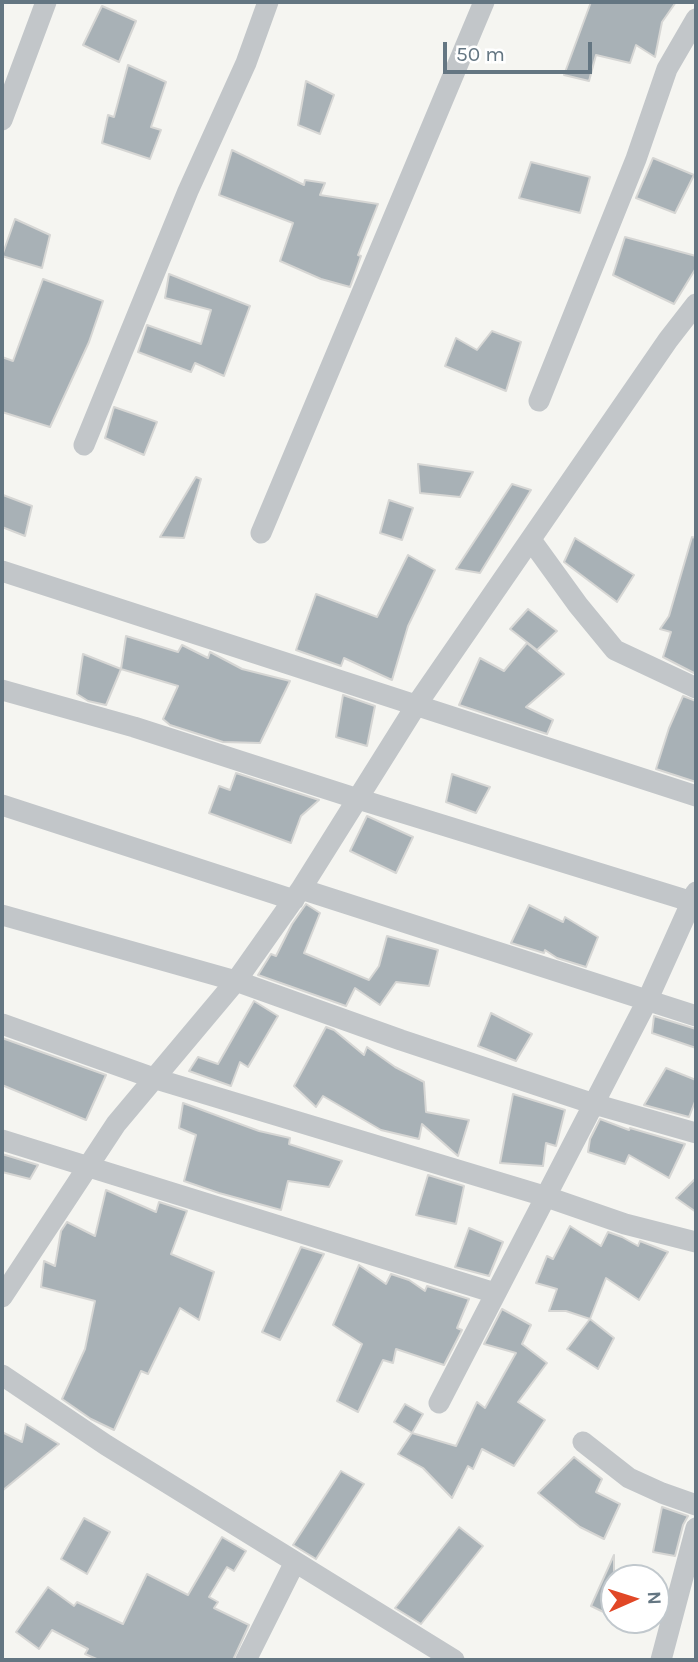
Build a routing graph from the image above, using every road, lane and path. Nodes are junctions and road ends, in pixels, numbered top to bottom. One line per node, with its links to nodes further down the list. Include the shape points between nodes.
1 (46, 2): 5 (street)
2 (268, 2): 8 (street)
3 (484, 2): 9 (street)
4 (696, 19): 7 (street, via 667,69)
5 (2, 120)
6 (696, 304): 10 (street)
7 (539, 401)
8 (85, 445)
9 (261, 533)
10 (531, 540): 12 (street, via 615,650); 14 (street)
11 (2, 570): 14 (street)
12 (696, 688)
13 (2, 690): 16 (street)
14 (417, 704): 15 (street); 16 (street)
15 (696, 796)
16 (358, 799): 18 (street); 19 (street)
17 (2, 805): 18 (street)
18 (298, 895): 21 (street); 22 (street)
19 (695, 899): 22 (street)
20 (2, 915): 21 (street)
21 (236, 981): 25 (street); 26 (street)
22 (647, 1001): 23 (street); 26 (street)
23 (696, 1016)
24 (2, 1024): 25 (street)
25 (156, 1079): 29 (street, via 131,1105); 30 (street)
26 (594, 1104): 27 (street); 30 (street)
27 (696, 1133)
28 (2, 1140): 29 (street)
29 (87, 1167): 32 (street); 33 (street)
30 (544, 1196): 31 (street); 32 (street)
31 (696, 1242)
32 (495, 1293): 35 (street)
33 (2, 1297)
34 (2, 1375): 39 (street)
35 (439, 1402)
36 (583, 1442): 37 (street, via 629,1478)
37 (696, 1505)
38 (696, 1528): 42 (street)
39 (295, 1562): 40 (street); 41 (street)
40 (246, 1660)
41 (454, 1660)
42 (660, 1660)

